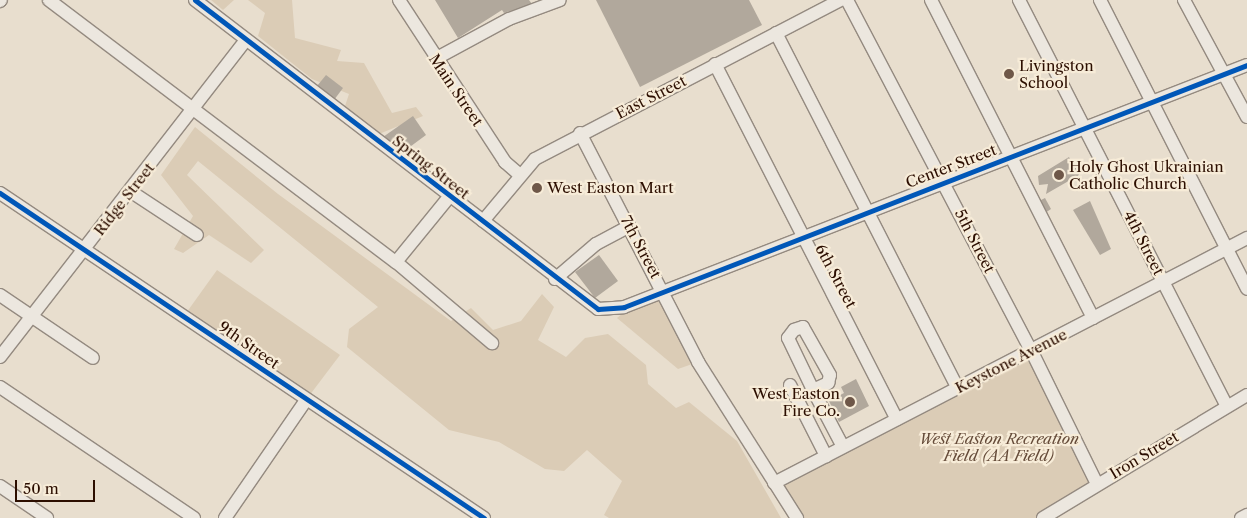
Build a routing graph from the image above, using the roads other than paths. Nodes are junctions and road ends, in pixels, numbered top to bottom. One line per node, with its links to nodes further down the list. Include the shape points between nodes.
1 (49, 0): 18 (street)
2 (195, 0): 12 (street, Spring Street)
3 (399, 0): 13 (street, Main Street)
4 (560, 0): 13 (street, via 509,19)
5 (840, 0): 11 (street, East Street)
6 (847, 0): 24 (street, 5th Street)
7 (930, 0): 22 (street)
8 (1018, 0): 20 (street, 4th Street)
9 (1100, 0): 17 (street)
10 (1184, 0): 16 (street)
11 (776, 33): 14 (street, East Street); 28 (street)
12 (246, 40): 18 (street, Ridge Street); 27 (street, Spring Street)
13 (435, 59): 23 (street, Main Street, via 505,162)
14 (715, 64): 21 (street, East Street); 32 (street, 6th Street)
15 (1247, 65): 16 (street, Center Street)
16 (1225, 74): 17 (street, Center Street); 19 (street)
17 (1152, 101): 20 (street, Center Street); 35 (street)
18 (193, 110): 25 (street, Ridge Street); 36 (street)
19 (1247, 118)
20 (1085, 128): 22 (street, Center Street); 38 (street, 4th Street)
21 (580, 133): 23 (street, East Street, via 534,159); 30 (street, 7th Street)
22 (1008, 157): 24 (street, Center Street); 43 (street)
23 (520, 175): 29 (street, East Street)
24 (944, 182): 28 (street, Center Street); 45 (street, 5th Street)
25 (130, 191): 31 (street); 34 (street, Ridge Street)
26 (0, 193): 34 (street, 9th Street)
27 (448, 197): 29 (street, Spring Street); 36 (street)
28 (868, 212): 32 (street, Center Street); 50 (street)
29 (482, 222): 37 (street, Spring Street)
30 (630, 226): 37 (street, via 596,244); 39 (street, 7th Street)
31 (197, 235)
32 (802, 238): 39 (street, Center Street); 55 (street, 6th Street)
33 (1247, 238): 35 (street, Keystone Avenue)
34 (84, 249): 42 (street, Ridge Street); 53 (street, 9th Street)
35 (1226, 250): 38 (street, Keystone Avenue); 40 (street)
36 (396, 262): 44 (street)
37 (555, 279): 39 (street, Spring Street, via 598,309 624,307)
38 (1164, 281): 43 (street, Keystone Avenue); 54 (street, 4th Street)
39 (663, 289): 58 (street, 7th Street, via 698,362)
40 (1247, 289)
41 (0, 295): 42 (street)
42 (32, 317): 46 (street, Ridge Street); 47 (street)
43 (1093, 318): 45 (street, Keystone Avenue)
44 (492, 343)
45 (1031, 350): 50 (street, Keystone Avenue); 59 (street, 5th Street)
46 (0, 356)
47 (93, 358)
48 (790, 386): 57 (street)
49 (0, 387): 63 (street)
50 (958, 388): 55 (street, Keystone Avenue)
51 (813, 390): 51 (street, via 788,338 794,330 803,327 830,375 828,383); 56 (street)
52 (1246, 398): 54 (street, Iron Street)
53 (306, 400): 64 (street); 65 (street, 9th Street)
54 (1227, 406): 59 (street, Iron Street)
55 (897, 419): 56 (street, Keystone Avenue)
56 (843, 447): 57 (street, Keystone Avenue)
57 (826, 456): 58 (street, Keystone Avenue)
58 (774, 483): 66 (street)
59 (1097, 484): 67 (street, Iron Street)
60 (0, 486): 62 (street)
61 (1247, 515): 68 (street)
62 (47, 518)
63 (194, 518)
64 (225, 518)
65 (484, 518)
66 (797, 518)
67 (1043, 518)
68 (1241, 518)

